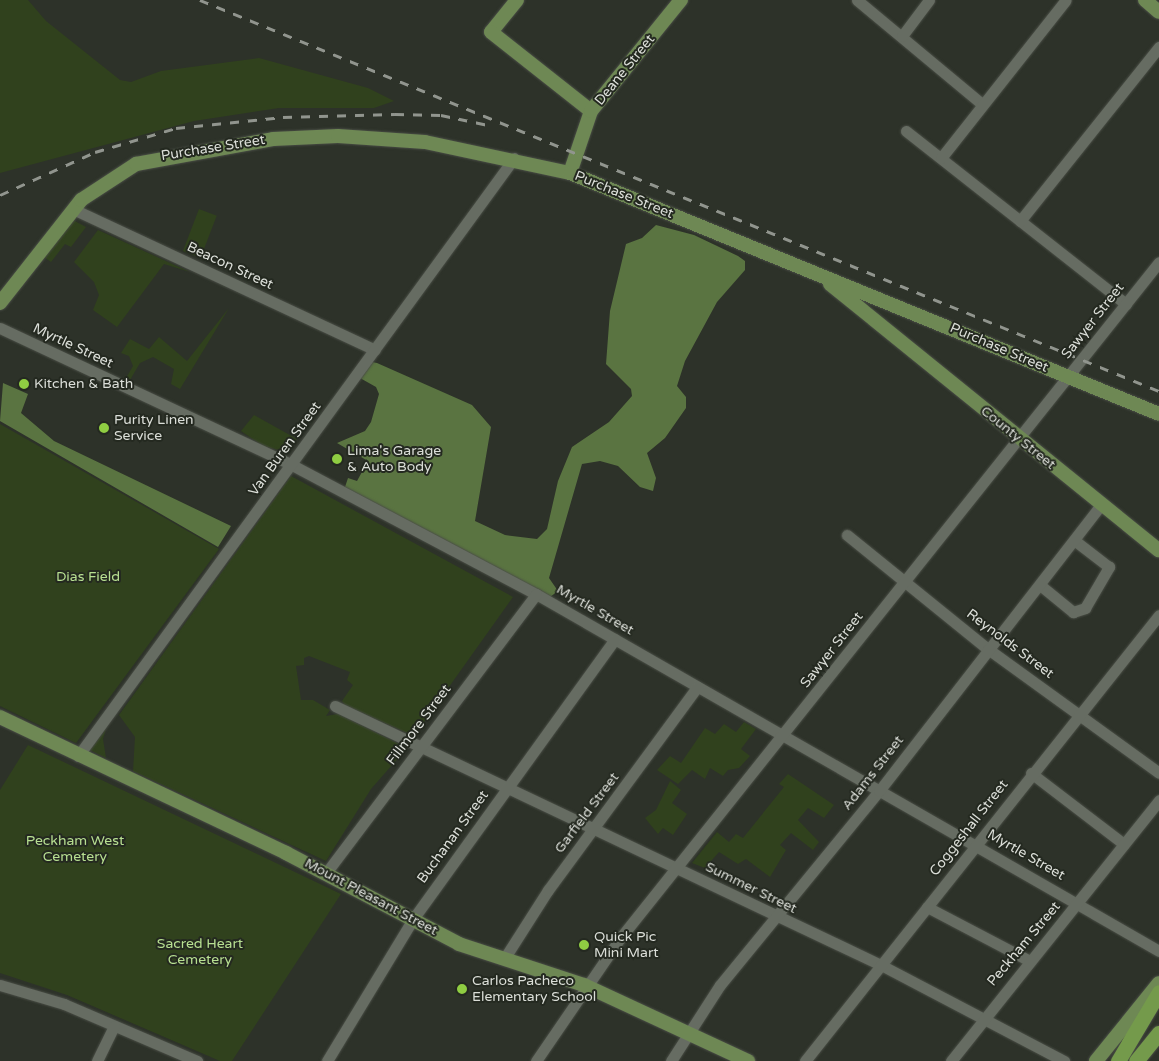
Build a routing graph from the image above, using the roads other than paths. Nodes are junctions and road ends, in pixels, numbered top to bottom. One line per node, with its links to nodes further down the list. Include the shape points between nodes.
1 (517, 0): 11 (main road, via 491,32)
2 (681, 0): 11 (main road, Deane Street)
3 (857, 0): 8 (street)
4 (930, 0): 8 (street)
5 (1066, 0): 10 (street)
6 (1145, 0): 7 (main road)
7 (1159, 12)
8 (902, 36): 10 (street)
9 (1159, 47): 17 (street)
10 (982, 104): 14 (street)
11 (591, 112): 15 (main road, Deane Street)
12 (906, 131): 14 (street)
13 (514, 158): 15 (main road, Purchase Street); 16 (main road, Purchase Street, via 446,144 383,138 252,141 136,164 102,183); 25 (street, Van Buren Street)
14 (941, 158): 17 (street)
15 (570, 173): 19 (main road, Purchase Street)
16 (73, 209): 20 (main road, Purchase Street); 25 (street, Beacon Street)
17 (1020, 220): 22 (street)
18 (1159, 262): 22 (street, Sawyer Street)
19 (820, 276): 21 (main road, Purchase Street); 23 (main road, County Street)
20 (0, 303)
21 (890, 303): 23 (main road); 26 (main road, Purchase Street)
22 (1126, 304): 26 (street, Sawyer Street)
23 (877, 324): 28 (main road, County Street)
24 (0, 328): 29 (street, Myrtle Street)
25 (375, 350): 29 (street, Van Buren Street)
26 (1068, 377): 27 (main road, Purchase Street); 28 (street, Sawyer Street)
27 (1159, 414)
28 (1019, 439): 30 (main road, County Street); 34 (street, Sawyer Street)
29 (292, 465): 36 (street, Myrtle Street); 46 (street, Van Buren Street)
30 (1101, 505): 32 (street, Adams Street); 33 (main road, County Street)
31 (847, 535): 34 (street, Reynolds Street)
32 (1074, 540): 35 (street, Adams Street); 35 (street, via 1109,567 1085,608 1073,612)
33 (1159, 550)
34 (906, 582): 39 (street, Reynolds Street); 44 (street, Sawyer Street)
35 (1040, 585): 39 (street, Adams Street)
36 (536, 594): 38 (street, Myrtle Street); 45 (street, Fillmore Street)
37 (1159, 615): 42 (street, Coggeshall Street)
38 (615, 639): 40 (street, Myrtle Street); 49 (street, Buchanan Street)
39 (988, 649): 42 (street, Reynolds Street); 50 (street, Adams Street)
40 (697, 687): 44 (street, Myrtle Street); 52 (street, Garfield Street)
41 (335, 706): 45 (street, Summer Street)
42 (1079, 713): 47 (street, Coggeshall Street); 48 (street, Reynolds Street)
43 (0, 717): 46 (main road, Mount Pleasant Street)
44 (785, 734): 50 (street, Myrtle Street); 55 (street, Sawyer Street)
45 (421, 748): 49 (street, Summer Street); 56 (street, Fillmore Street)
46 (78, 756): 56 (main road, Mount Pleasant Street)
47 (1031, 773): 53 (street, Coggeshall Street); 54 (street)
48 (1159, 773)
49 (507, 787): 52 (street, Summer Street); 60 (street, Buchanan Street)
50 (879, 791): 53 (street, Myrtle Street); 59 (street, Adams Street)
51 (1159, 800): 54 (street, Peckham Street)
52 (595, 829): 55 (street, Summer Street); 62 (street, Garfield Street)
53 (976, 844): 57 (street, Myrtle Street); 58 (street, Coggeshall Street)
54 (1124, 844): 57 (street, Peckham Street)
55 (677, 867): 59 (street, Summer Street); 67 (street, Sawyer Street)
56 (326, 874): 60 (main road, Mount Pleasant Street)
57 (1078, 902): 61 (street, Myrtle Street); 63 (street, Peckham Street)
58 (927, 907): 63 (street); 64 (street, Coggeshall Street)
59 (776, 917): 64 (street, Summer Street); 71 (street, Adams Street)
60 (413, 919): 62 (main road, Mount Pleasant Street, via 459,944); 75 (street, Buchanan Street)
61 (1159, 951)
62 (504, 960): 67 (main road, Mount Pleasant Street)
63 (1030, 961): 69 (street, Peckham Street)
64 (881, 965): 69 (street, Summer Street); 79 (street, Coggeshall Street)
65 (1159, 983): 82 (main road)
66 (0, 985): 70 (street, via 47,998)
67 (584, 985): 71 (main road, Mount Pleasant Street); 76 (street, Sawyer Street)
68 (1159, 992): 83 (highway)
69 (981, 1018): 80 (street, Peckham Street); 81 (street, Summer Street)
70 (114, 1026): 73 (street); 74 (street)
71 (688, 1030): 77 (street, Adams Street); 78 (main road, Mount Pleasant Street)
72 (1159, 1033): 84 (highway)
73 (97, 1061)
74 (197, 1061)
75 (327, 1061)
76 (536, 1061)
77 (671, 1061)
78 (748, 1061)
79 (805, 1061)
80 (951, 1061)
81 (1064, 1061)
82 (1096, 1061)
83 (1118, 1061)
84 (1136, 1061)

